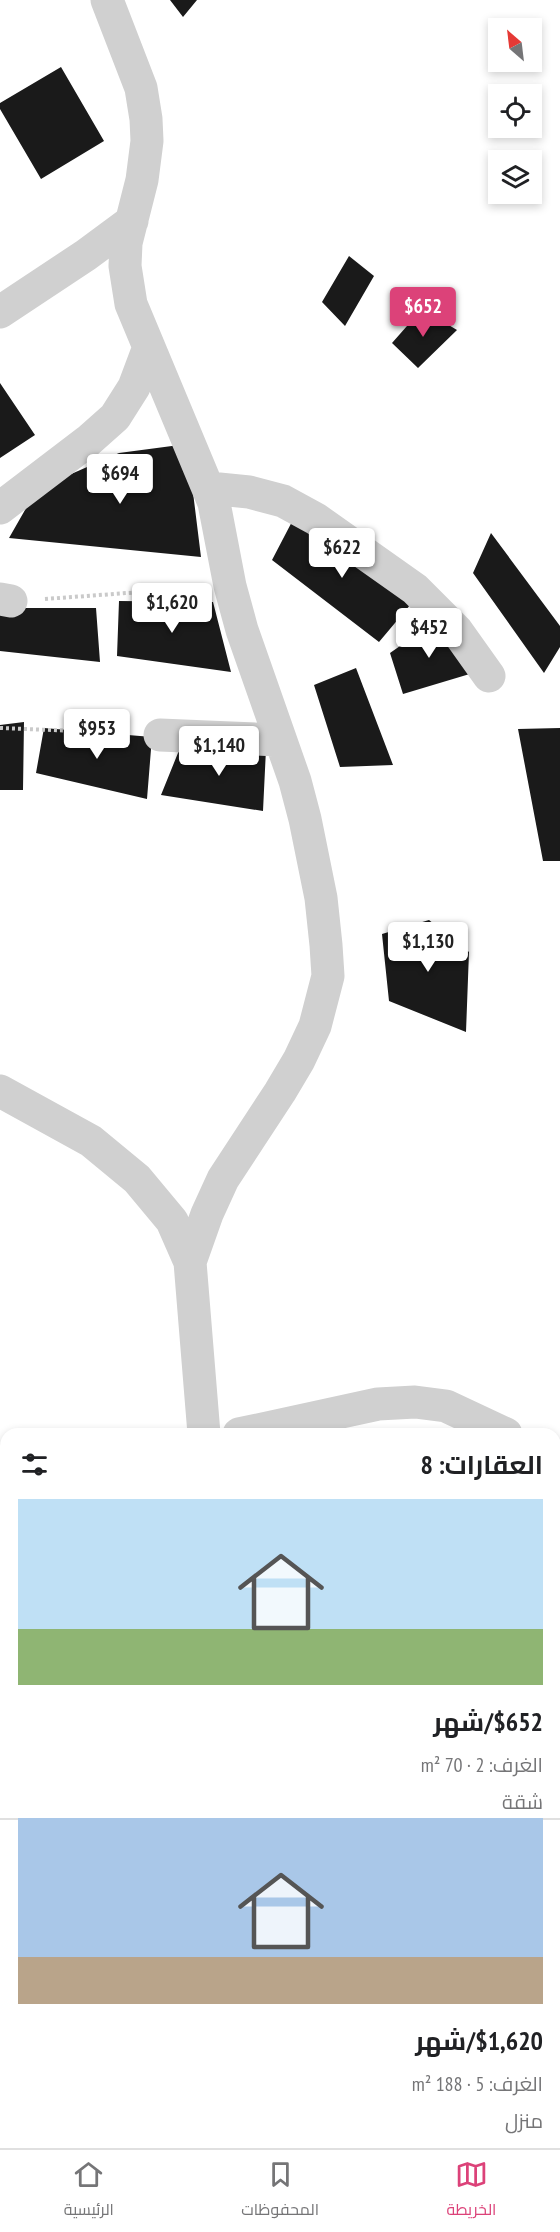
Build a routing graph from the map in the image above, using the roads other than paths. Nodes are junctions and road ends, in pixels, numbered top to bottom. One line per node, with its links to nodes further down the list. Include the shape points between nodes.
1 (107, 0): 2 (street, via 141,88 146,119 142,180)
2 (132, 221): 3 (street); 4 (street, via 125,266 131,304)
3 (0, 312)
4 (149, 347): 5 (street); 6 (street, via 134,387 115,417)
5 (209, 488): 7 (street, via 283,501 316,519 415,589 457,631); 9 (street, via 242,630)
6 (0, 508)
7 (489, 676)
8 (159, 735): 9 (street)
9 (280, 740): 11 (street, via 295,782 321,898 328,976 307,1043 223,1179)
10 (0, 1091): 11 (street, via 91,1141 137,1179 172,1221)
11 (190, 1262): 12 (street)
12 (204, 1428)
13 (267, 1428): 14 (street, via 378,1404 415,1402 446,1406)
14 (493, 1428)

